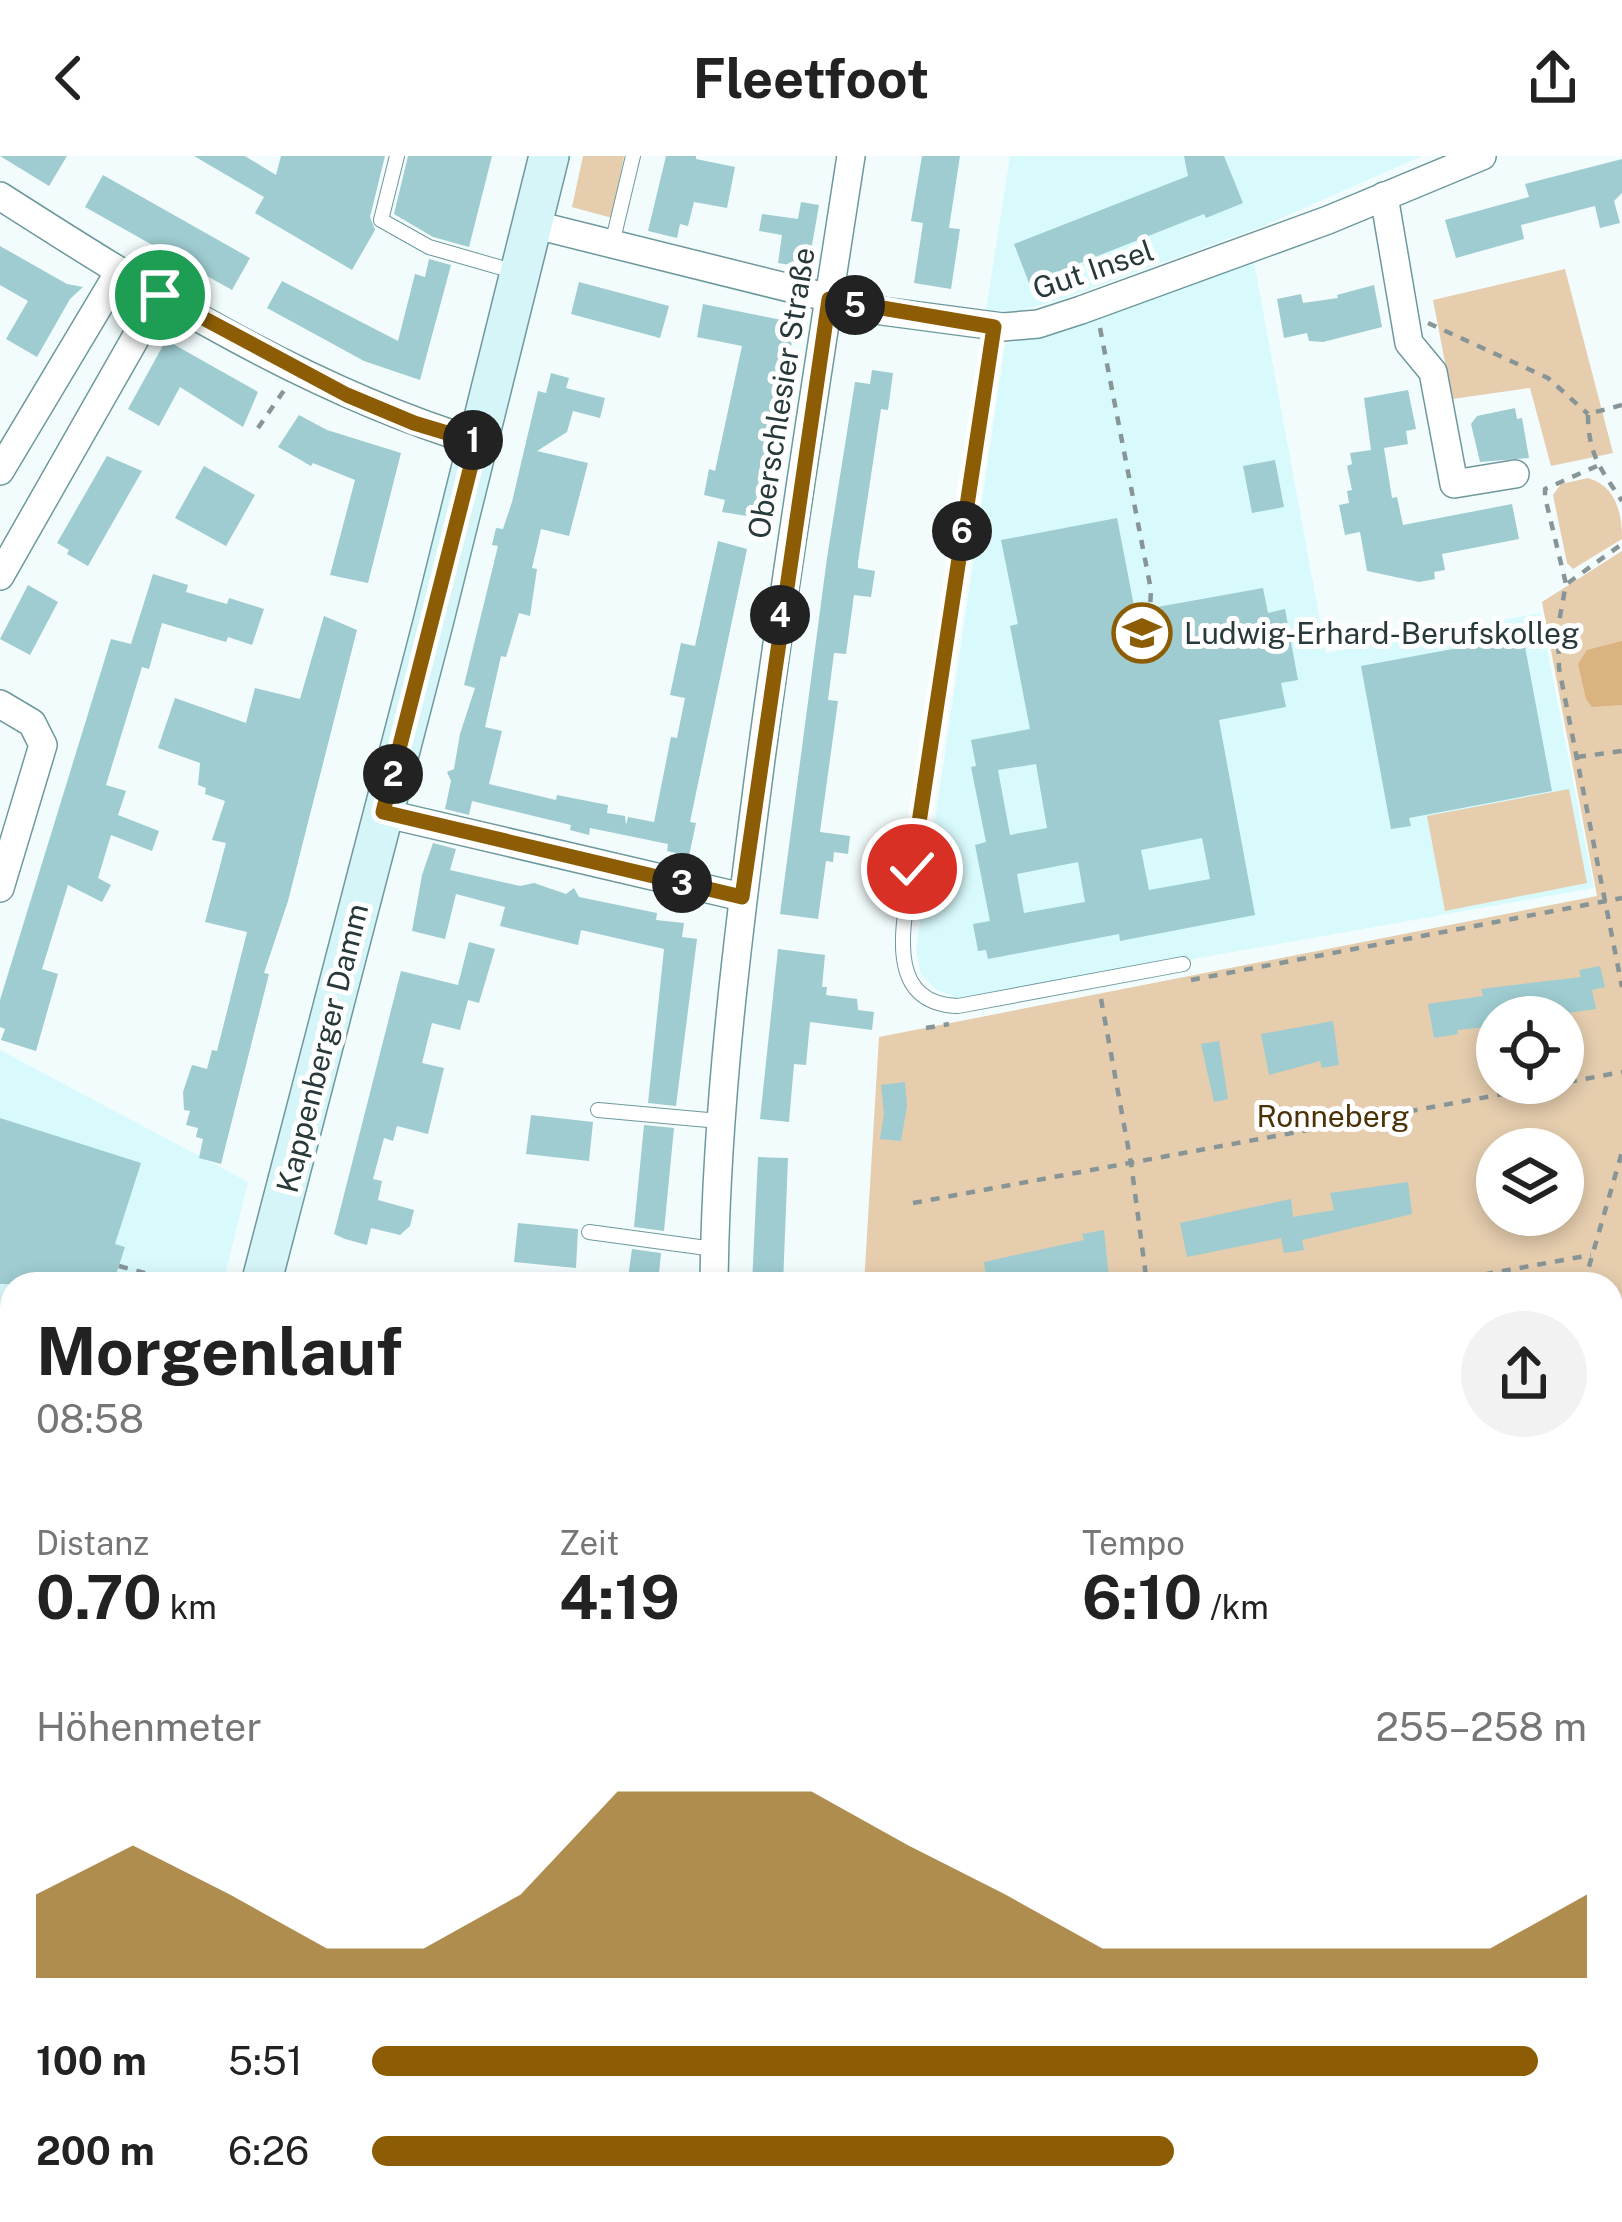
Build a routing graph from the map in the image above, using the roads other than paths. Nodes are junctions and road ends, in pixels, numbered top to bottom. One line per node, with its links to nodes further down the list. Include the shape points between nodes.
1 (397, 156): 11 (lane, via 382,220 429,247)
2 (549, 156): 8 (main road, Kappenberger Damm)
3 (633, 156): 9 (lane)
4 (851, 156): 13 (street, Oberschlesier Straße)
5 (1482, 156): 7 (street, Gut Insel)
6 (0, 196): 10 (street)
7 (1384, 196): 14 (street, Gut Insel, via 1096,305 1038,324); 17 (street, via 1409,343 1433,372 1454,484)
8 (532, 224): 9 (street, Gut Insel); 11 (main road, Kappenberger Damm)
9 (611, 245): 13 (street, Gut Insel)
10 (119, 272): 12 (street); 16 (street)
11 (520, 274): 15 (main road, Kappenberger Damm)
12 (160, 295): 15 (street, via 396,416); 18 (street)
13 (829, 299): 14 (street, Gut Insel); 22 (street, Oberschlesier Straße)
14 (994, 327): 23 (lane, via 909,888 904,968 926,997 958,1006)
15 (477, 442): 20 (main road, Kappenberger Damm)
16 (0, 471)
17 (1515, 474)
18 (0, 576)
19 (0, 704): 21 (street, via 32,723 43,745)
20 (383, 812): 22 (street); 28 (main road, Kappenberger Damm)
21 (0, 888)
22 (742, 897): 25 (street, Oberschlesier Straße)
23 (1183, 964)
24 (598, 1110): 25 (lane)
25 (719, 1121): 27 (street, Oberschlesier Straße)
26 (589, 1232): 27 (lane)
27 (715, 1249): 29 (street, Oberschlesier Straße)
28 (264, 1272)
29 (714, 1272)

